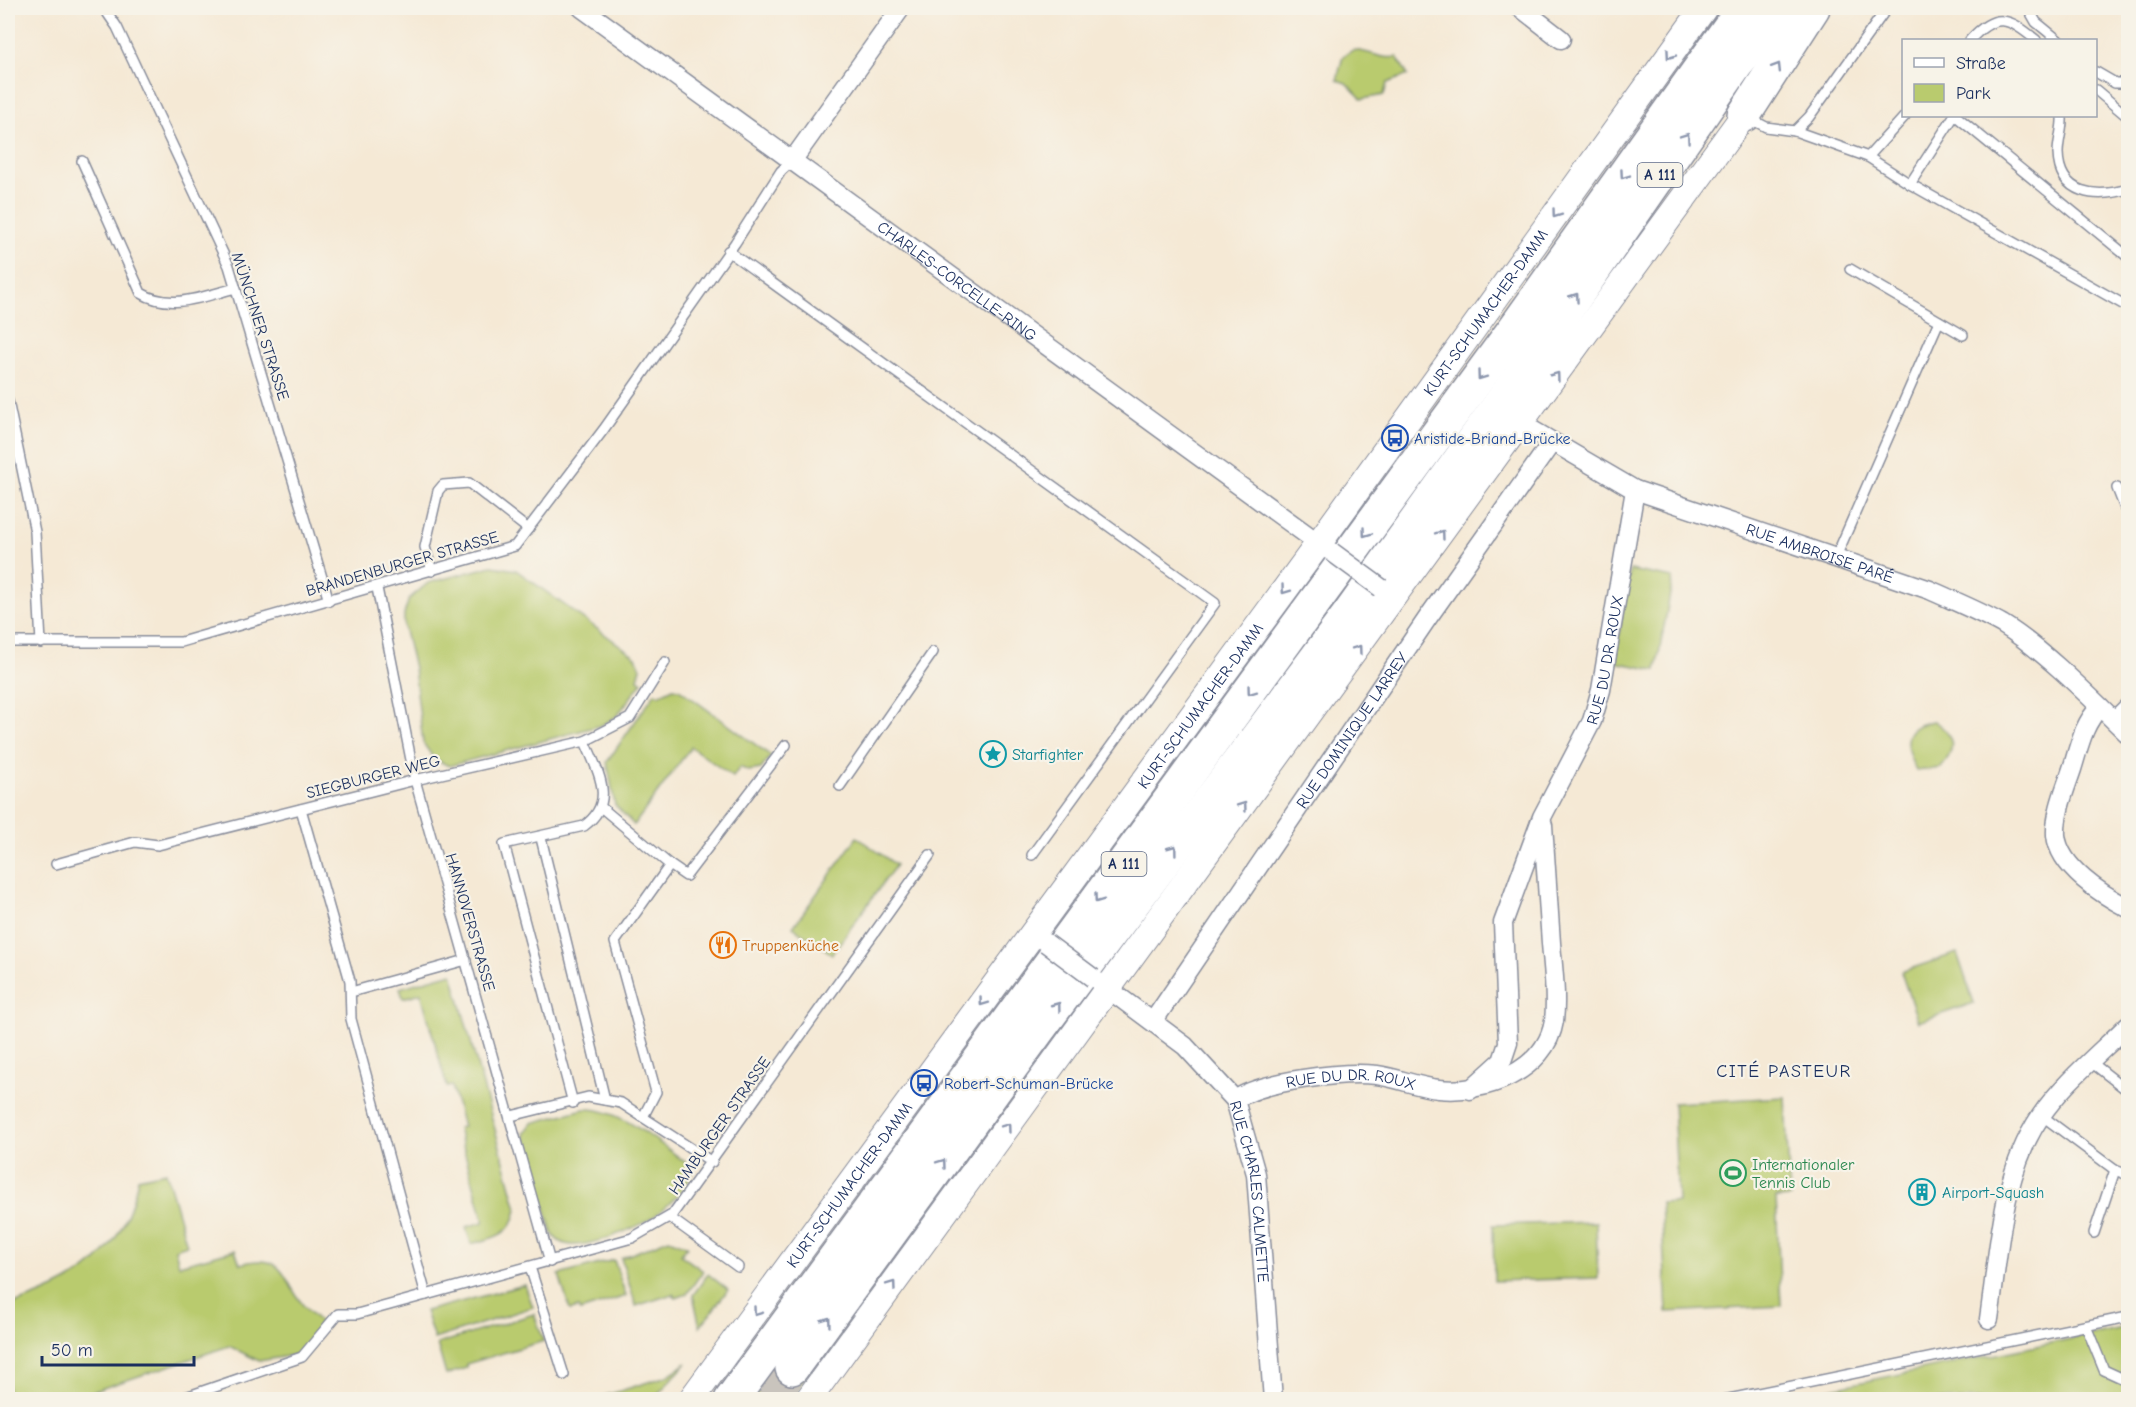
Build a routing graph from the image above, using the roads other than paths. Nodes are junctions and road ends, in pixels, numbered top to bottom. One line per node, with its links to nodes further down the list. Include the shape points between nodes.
1 (104, 8): 33 (lane, MÜNCHNER STRASSE, via 117,27)
2 (582, 8): 27 (street, CHARLES-CORCELLE-RING)
3 (902, 8): 27 (street)
4 (1521, 8): 11 (street)
5 (1704, 8): 44 (main road, KURT-SCHUMACHER-DAMM, one-way to 44)
6 (1743, 8): 102 (highway, A 111, one-way to 102, via 1515,328)
7 (1783, 8): 97 (highway, A 111, one-way to 7, via 1350,613 1736,65)
8 (1813, 8): 18 (highway, one-way to 8)
9 (1887, 8): 24 (lane)
10 (2028, 8): 14 (lane, via 2036,22)
11 (1561, 39)
12 (1971, 39): 13 (lane, via 1984,24 1998,21 2014,22)
13 (2035, 39)
14 (2057, 39)
15 (2097, 73): 16 (lane, via 2115,83)
16 (2128, 84)
17 (2097, 91): 23 (lane)
18 (1744, 115): 24 (lane, via 1766,127); 38 (main road, one-way to 18)
19 (1904, 117): 25 (lane)
20 (1954, 117): 28 (lane)
21 (1956, 117): 31 (lane)
22 (2062, 117): 29 (lane, via 2058,156 2061,172 2074,187 2092,195)
23 (2128, 117)
24 (1795, 131): 25 (lane)
25 (1868, 158): 28 (lane)
26 (82, 161): 33 (lane, via 141,293 155,301 182,302)
27 (792, 161): 30 (lane, BRANDENBURGER STRASSE, via 781,171); 44 (street, CHARLES-CORCELLE-RING)
28 (1910, 184): 34 (lane)
29 (2128, 189)
30 (729, 252): 43 (lane, BRANDENBURGER STRASSE); 66 (lane, via 1215,603)
31 (2128, 257)
32 (1850, 269): 35 (lane)
33 (236, 288): 49 (lane, MÜNCHNER STRASSE)
34 (2128, 307)
35 (1939, 321): 36 (lane); 45 (lane)
36 (1964, 335)
37 (8, 401): 51 (lane, via 35,532)
38 (1522, 424): 39 (street, RUE AMBROISE PARÉ); 48 (main road, one-way to 38)
39 (1552, 442): 41 (street, RUE AMBROISE PARÉ); 74 (street, RUE DOMINIQUE LARREY)
40 (2116, 488): 42 (lane)
41 (1635, 490): 45 (street, RUE AMBROISE PARÉ); 63 (street, RUE DU DR. ROUX, via 1601,690 1592,721)
42 (2128, 516)
43 (528, 529): 46 (lane, BRANDENBURGER STRASSE, via 515,546); 46 (lane, via 469,483 443,485 438,491 425,547)
44 (1326, 548): 48 (street, bridge); 70 (main road, KURT-SCHUMACHER-DAMM, one-way to 70)
45 (1835, 559): 55 (street, RUE AMBROISE PARÉ, via 1930,590 2004,625)
46 (432, 571): 47 (lane, BRANDENBURGER STRASSE)
47 (377, 588): 49 (lane, BRANDENBURGER STRASSE); 59 (lane, HANNOVERSTRASSE)
48 (1388, 593): 72 (main road, one-way to 48)
49 (329, 601): 51 (lane, BRANDENBURGER STRASSE, via 181,642)
50 (8, 642): 51 (lane, BRANDENBURGER STRASSE)
51 (41, 643)
52 (933, 652): 60 (lane)
53 (665, 662): 57 (lane, SIEGBURGER WEG, via 630,718)
54 (2128, 701): 55 (lane)
55 (2106, 713): 56 (street, RUE AMBROISE PARÉ); 69 (street, via 2088,720 2059,808 2056,837 2066,859 2084,877)
56 (2128, 734)
57 (585, 741): 59 (lane, SIEGBURGER WEG); 61 (lane, via 603,796)
58 (786, 745): 68 (lane, via 686,876)
59 (415, 780): 62 (lane, SIEGBURGER WEG); 71 (lane, HANNOVERSTRASSE)
60 (840, 786)
61 (602, 808): 64 (lane, via 584,826); 68 (lane)
62 (301, 809): 67 (lane, SIEGBURGER WEG, via 158,845 135,842); 73 (lane, via 351,981)
63 (1542, 818): 77 (street, RUE DU DR. ROUX, via 1503,923 1508,1043 1502,1061); 77 (street, RUE DU DR. ROUX, via 1554,1022 1538,1057 1509,1076)
64 (541, 838): 79 (lane); 81 (lane, via 504,844)
65 (930, 855): 85 (lane, HAMBURGER STRASSE)
66 (1032, 855)
67 (57, 864)
68 (670, 865): 84 (lane, via 615,942 656,1092)
69 (2128, 908)
70 (1039, 938): 72 (street, bridge); 101 (main road, KURT-SCHUMACHER-DAMM, one-way to 101)
71 (466, 960): 73 (lane); 83 (lane, HANNOVERSTRASSE)
72 (1101, 983): 74 (street, RUE CHARLES CALMETTE); 103 (main road, one-way to 72)
73 (351, 993): 93 (lane, via 351,1019)
74 (1154, 1020): 80 (street, RUE CHARLES CALMETTE, via 1185,1046)
75 (2128, 1025): 76 (street)
76 (2091, 1062): 78 (lane); 82 (street)
77 (1470, 1090): 80 (street, RUE DU DR. ROUX, via 1438,1089 1376,1075 1328,1077 1272,1085 1246,1092)
78 (2128, 1091)
79 (605, 1100): 81 (lane, via 588,1097); 84 (lane, via 621,1103)
80 (1235, 1100): 104 (street, RUE CHARLES CALMETTE, via 1256,1174)
81 (573, 1103): 83 (lane)
82 (2041, 1115): 86 (lane); 95 (street, via 2026,1138 2009,1191)
83 (511, 1116): 90 (lane, HANNOVERSTRASSE)
84 (643, 1117): 85 (lane)
85 (711, 1162): 88 (lane, HAMBURGER STRASSE)
86 (2115, 1170): 87 (lane); 89 (lane)
87 (2128, 1175)
88 (669, 1217): 90 (lane, HAMBURGER STRASSE, via 632,1238); 92 (lane)
89 (2094, 1233)
90 (550, 1262): 91 (lane, HAMBURGER STRASSE)
91 (530, 1267): 93 (lane, HAMBURGER STRASSE); 98 (lane)
92 (738, 1267)
93 (426, 1295): 100 (lane, HAMBURGER STRASSE, via 357,1314 338,1314 302,1357)
94 (2128, 1317): 96 (lane)
95 (1989, 1319)
96 (2086, 1326): 99 (lane, via 2104,1370); 105 (lane)
97 (792, 1368)
98 (564, 1375)
99 (2128, 1381)
100 (177, 1400)
101 (691, 1400)
102 (731, 1400)
103 (808, 1400)
104 (1273, 1400)
105 (1724, 1400)

